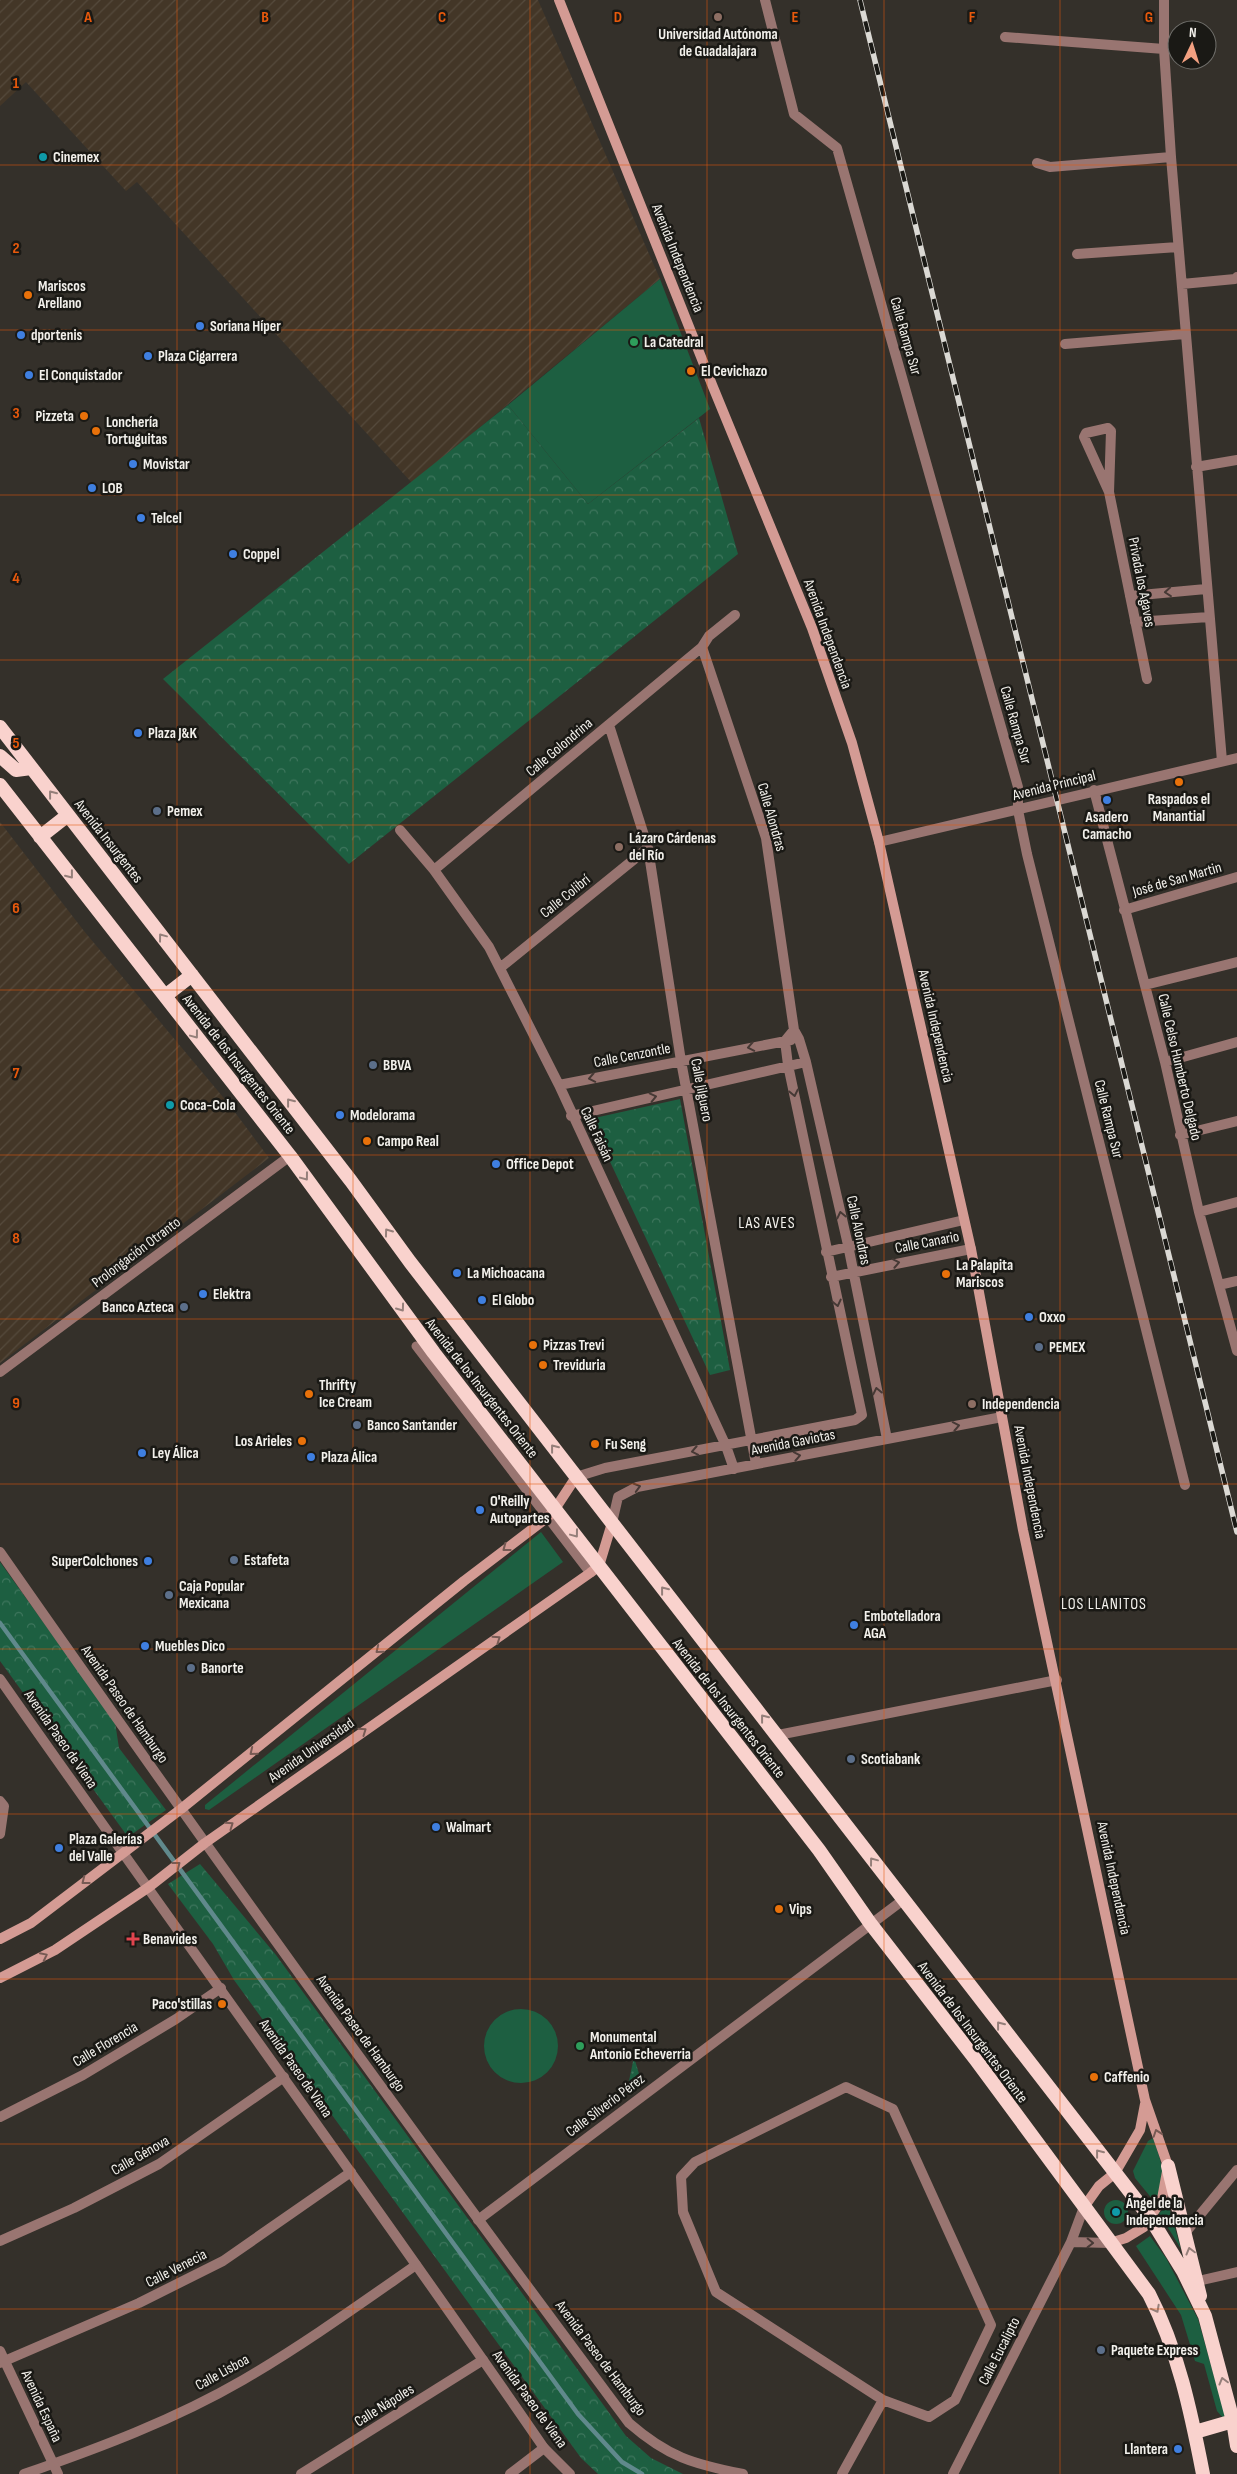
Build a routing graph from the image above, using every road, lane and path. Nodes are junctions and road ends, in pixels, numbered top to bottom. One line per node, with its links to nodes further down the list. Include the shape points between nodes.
1 (559, 0): 36 (main road, Avenida Independencia, via 812,628 852,743)
2 (765, 0): 32 (street, Calle Rampa Sur, via 794,114 837,148 1018,787)
3 (1164, 0): 5 (street)
4 (1005, 37): 5 (street)
5 (1164, 49): 6 (street)
6 (1171, 157): 7 (street, via 1050,167); 8 (street)
7 (1037, 163)
8 (1178, 247): 9 (street); 11 (street)
9 (1077, 254)
10 (1237, 277): 11 (street)
11 (1182, 284): 12 (street)
12 (1185, 334): 13 (street); 15 (street)
13 (1065, 344)
14 (1237, 460): 15 (street)
15 (1196, 467): 17 (street)
16 (1109, 492): 16 (street, Privada los Agaves, via 1111,431 1108,428 1086,433 1084,437); 18 (street, Privada los Agaves)
17 (1206, 589): 18 (street, one-way to 18); 20 (street)
18 (1130, 596): 21 (street, Privada los Agaves)
19 (735, 616): 22 (street, Calle Golondrina, via 709,636)
20 (1209, 616): 21 (street); 28 (street)
21 (1135, 622): 23 (street, Privada los Agaves)
22 (702, 647): 24 (street, Calle Golondrina); 46 (street, Calle Alondras, via 766,838)
23 (1147, 679)
24 (610, 725): 37 (street, Calle Jilguero); 38 (street, Calle Golondrina)
25 (0, 728): 29 (highway, Avenida Insurgentes)
26 (0, 756): 29 (highway, via 16,770)
27 (1237, 758): 28 (street, Avenida Principal)
28 (1222, 761): 31 (street, Avenida Principal)
29 (31, 768): 33 (highway, Avenida Insurgentes, one-way to 29)
30 (0, 785): 35 (highway)
31 (1094, 790): 32 (street, Avenida Principal); 40 (street, Calle Celso Humberto Delgado)
32 (1018, 810): 36 (street, Avenida Principal); 79 (street, Calle Rampa Sur)
33 (68, 815): 35 (highway); 43 (highway, Avenida Insurgentes, one-way to 33)
34 (400, 830): 38 (street, Calle Faisán)
35 (40, 837): 45 (highway, one-way to 45)
36 (879, 842): 61 (main road, Avenida Independencia)
37 (648, 848): 42 (street, Calle Colibrí); 49 (street, Calle Jilguero)
38 (434, 870): 42 (street, Calle Faisán, via 489,947)
39 (1237, 877): 40 (street, José de San Martin)
40 (1124, 910): 44 (street, Calle Celso Humberto Delgado)
41 (1237, 962): 44 (street)
42 (500, 968): 53 (street, Calle Faisán)
43 (192, 975): 45 (highway); 78 (highway, Avenida de los Insurgentes Oriente, one-way to 43)
44 (1145, 985): 51 (street, Calle Celso Humberto Delgado)
45 (165, 996): 58 (highway, Avenida de los Insurgentes Oriente, one-way to 58)
46 (796, 1035): 47 (street, Calle Cenzontle); 50 (street, Calle Alondras)
47 (785, 1041): 49 (street, Calle Cenzontle, one-way to 49); 52 (street)
48 (1237, 1042): 51 (street)
49 (681, 1061): 53 (street, Calle Cenzontle, one-way to 53); 54 (street, Calle Jilguero)
50 (806, 1062): 52 (street); 62 (street, Calle Alondras, one-way to 50)
51 (1165, 1062): 57 (street, Calle Celso Humberto Delgado)
52 (788, 1065): 54 (street); 64 (street, one-way to 64)
53 (558, 1085): 55 (street, Calle Faisán)
54 (687, 1089): 55 (street, one-way to 54); 73 (street, Calle Jilguero)
55 (571, 1116): 75 (street, Calle Faisán)
56 (1237, 1121): 57 (street)
57 (1180, 1135): 60 (street, Calle Celso Humberto Delgado)
58 (290, 1156): 71 (street, Prolongación Otranto); 80 (highway, Avenida de los Insurgentes Oriente, one-way to 80)
59 (1237, 1202): 60 (street)
60 (1199, 1212): 68 (street, Calle Celso Humberto Delgado)
61 (964, 1220): 62 (street, Calle Canario); 63 (main road, Avenida Independencia)
62 (848, 1245): 64 (street, Calle Canario); 65 (street, Calle Alondras)
63 (971, 1249): 65 (street, Calle Canario, one-way to 63); 72 (main road, Avenida Independencia)
64 (826, 1252): 66 (street)
65 (853, 1272): 66 (street, Calle Canario); 74 (street, Calle Alondras, one-way to 65)
66 (831, 1277): 73 (street, Avenida Gaviotas, one-way to 73, via 862,1415 855,1420)
67 (1237, 1281): 68 (street)
68 (1219, 1285): 70 (street, Calle Celso Humberto Delgado)
69 (416, 1346): 80 (street, Avenida de los Insurgentes Oriente)
70 (1237, 1352)
71 (0, 1372)
72 (1002, 1417): 74 (street, Avenida Gaviotas, one-way to 72); 85 (main road, Avenida Independencia, via 1023,1530)
73 (752, 1439): 75 (street, Avenida Gaviotas); 76 (street, Calle Jilguero)
74 (887, 1439): 76 (street, Avenida Gaviotas, one-way to 74)
75 (726, 1446): 77 (street, Calle Faisán); 78 (street, Avenida Gaviotas, one-way to 78, via 605,1468)
76 (756, 1464): 77 (street, Avenida Gaviotas)
77 (734, 1469): 81 (street, Avenida Gaviotas, one-way to 77, via 616,1502 624,1492)
78 (576, 1477): 80 (main road); 81 (highway, Avenida de los Insurgentes Oriente)
79 (1185, 1485)
80 (549, 1512): 83 (highway, Avenida de los Insurgentes Oriente); 88 (main road, one-way to 88)
81 (612, 1523): 83 (main road); 86 (highway, Avenida de los Insurgentes Oriente, one-way to 81)
82 (0, 1552): 88 (street, Avenida Paseo de Hamburgo)
83 (595, 1570): 90 (main road, Avenida Universidad, one-way to 83); 94 (highway, Avenida de los Insurgentes Oriente, via 819,1850)
84 (0, 1679): 91 (street, Avenida Paseo de Viena)
85 (1057, 1680): 86 (street); 99 (main road, Avenida Independencia)
86 (778, 1736): 93 (highway, Avenida de los Insurgentes Oriente, one-way to 86)
87 (0, 1801): 89 (street, via 4,1806)
88 (181, 1809): 90 (street, Avenida Paseo de Hamburgo); 91 (main road)
89 (0, 1834)
90 (205, 1843): 92 (main road, Avenida Universidad, one-way to 90); 107 (street, Avenida Paseo de Hamburgo)
91 (122, 1852): 92 (street, Avenida Paseo de Viena); 95 (main road, one-way to 95, via 31,1923)
92 (148, 1887): 96 (main road, Avenida Universidad, one-way to 92, via 55,1950); 97 (street, Avenida Paseo de Viena)
93 (903, 1900): 94 (street, Calle Silverio Pérez); 104 (highway, Avenida de los Insurgentes Oriente, one-way to 93)
94 (870, 1923): 105 (highway, Avenida de los Insurgentes Oriente); 107 (street, Calle Silverio Pérez)
95 (0, 1939)
96 (0, 1978)
97 (221, 1988): 98 (street, Avenida Paseo de Viena); 100 (street, Calle Florencia, via 83,2075)
98 (284, 2077): 103 (street, Avenida Paseo de Viena); 109 (street, Calle Génova, via 159,2164 74,2208)
99 (1145, 2100): 101 (main road, Avenida Independencia, one-way to 99); 104 (main road, Avenida Independencia, via 1140,2130)
100 (0, 2117)
101 (1168, 2166): 106 (main road, via 1162,2199); 108 (highway)
102 (1237, 2170): 108 (street)
103 (351, 2172): 112 (street, Avenida Paseo de Viena); 118 (street, Calle Venecia, via 224,2261 139,2303)
104 (1115, 2173): 105 (main road, Calle Eucalipto, via 1099,2186); 106 (highway, Avenida de los Insurgentes Oriente)
105 (1084, 2206): 110 (street, Calle Eucalipto); 111 (highway, Avenida de los Insurgentes Oriente)
106 (1151, 2219): 111 (main road, via 1136,2233); 115 (highway, Avenida de los Insurgentes Oriente, via 1183,2271)
107 (478, 2220): 130 (street, Avenida Paseo de Hamburgo, via 629,2423 652,2443 680,2458)
108 (1185, 2233): 114 (highway, one-way to 108)
109 (0, 2241)
110 (1071, 2242): 111 (street, one-way to 111); 132 (street, Calle Eucalipto)
111 (1110, 2243): 121 (highway, Avenida de los Insurgentes Oriente, one-way to 121, via 1148,2294 1165,2325)
112 (416, 2265): 117 (street, Avenida Paseo de Viena); 124 (street, Calle Lisboa, via 242,2380 118,2440)
113 (1237, 2272): 114 (street)
114 (1198, 2281): 115 (highway)
115 (1205, 2316): 120 (highway, Avenida de los Insurgentes Oriente, one-way to 115)
116 (0, 2351): 118 (street, Avenida España)
117 (483, 2360): 123 (street, Avenida Paseo de Viena); 127 (street, Calle Nápoles)
118 (2, 2362): 124 (street, Avenida España)
119 (883, 2400): 119 (street, via 929,2417 955,2400 991,2325 893,2109 846,2087 695,2162 681,2177 683,2212 716,2292); 131 (street)
120 (1233, 2421): 121 (highway); 122 (highway, Avenida de los Insurgentes Oriente)
121 (1195, 2432): 133 (highway, Avenida de los Insurgentes Oriente)
122 (1237, 2446)
123 (544, 2448): 128 (street); 129 (street, Avenida Paseo de Viena)
124 (53, 2464): 125 (street, Calle Lisboa); 126 (street, Avenida España)
125 (24, 2474)
126 (58, 2474)
127 (301, 2474)
128 (510, 2474)
129 (570, 2474)
130 (744, 2474)
131 (842, 2474)
132 (953, 2474)
133 (1203, 2474)

